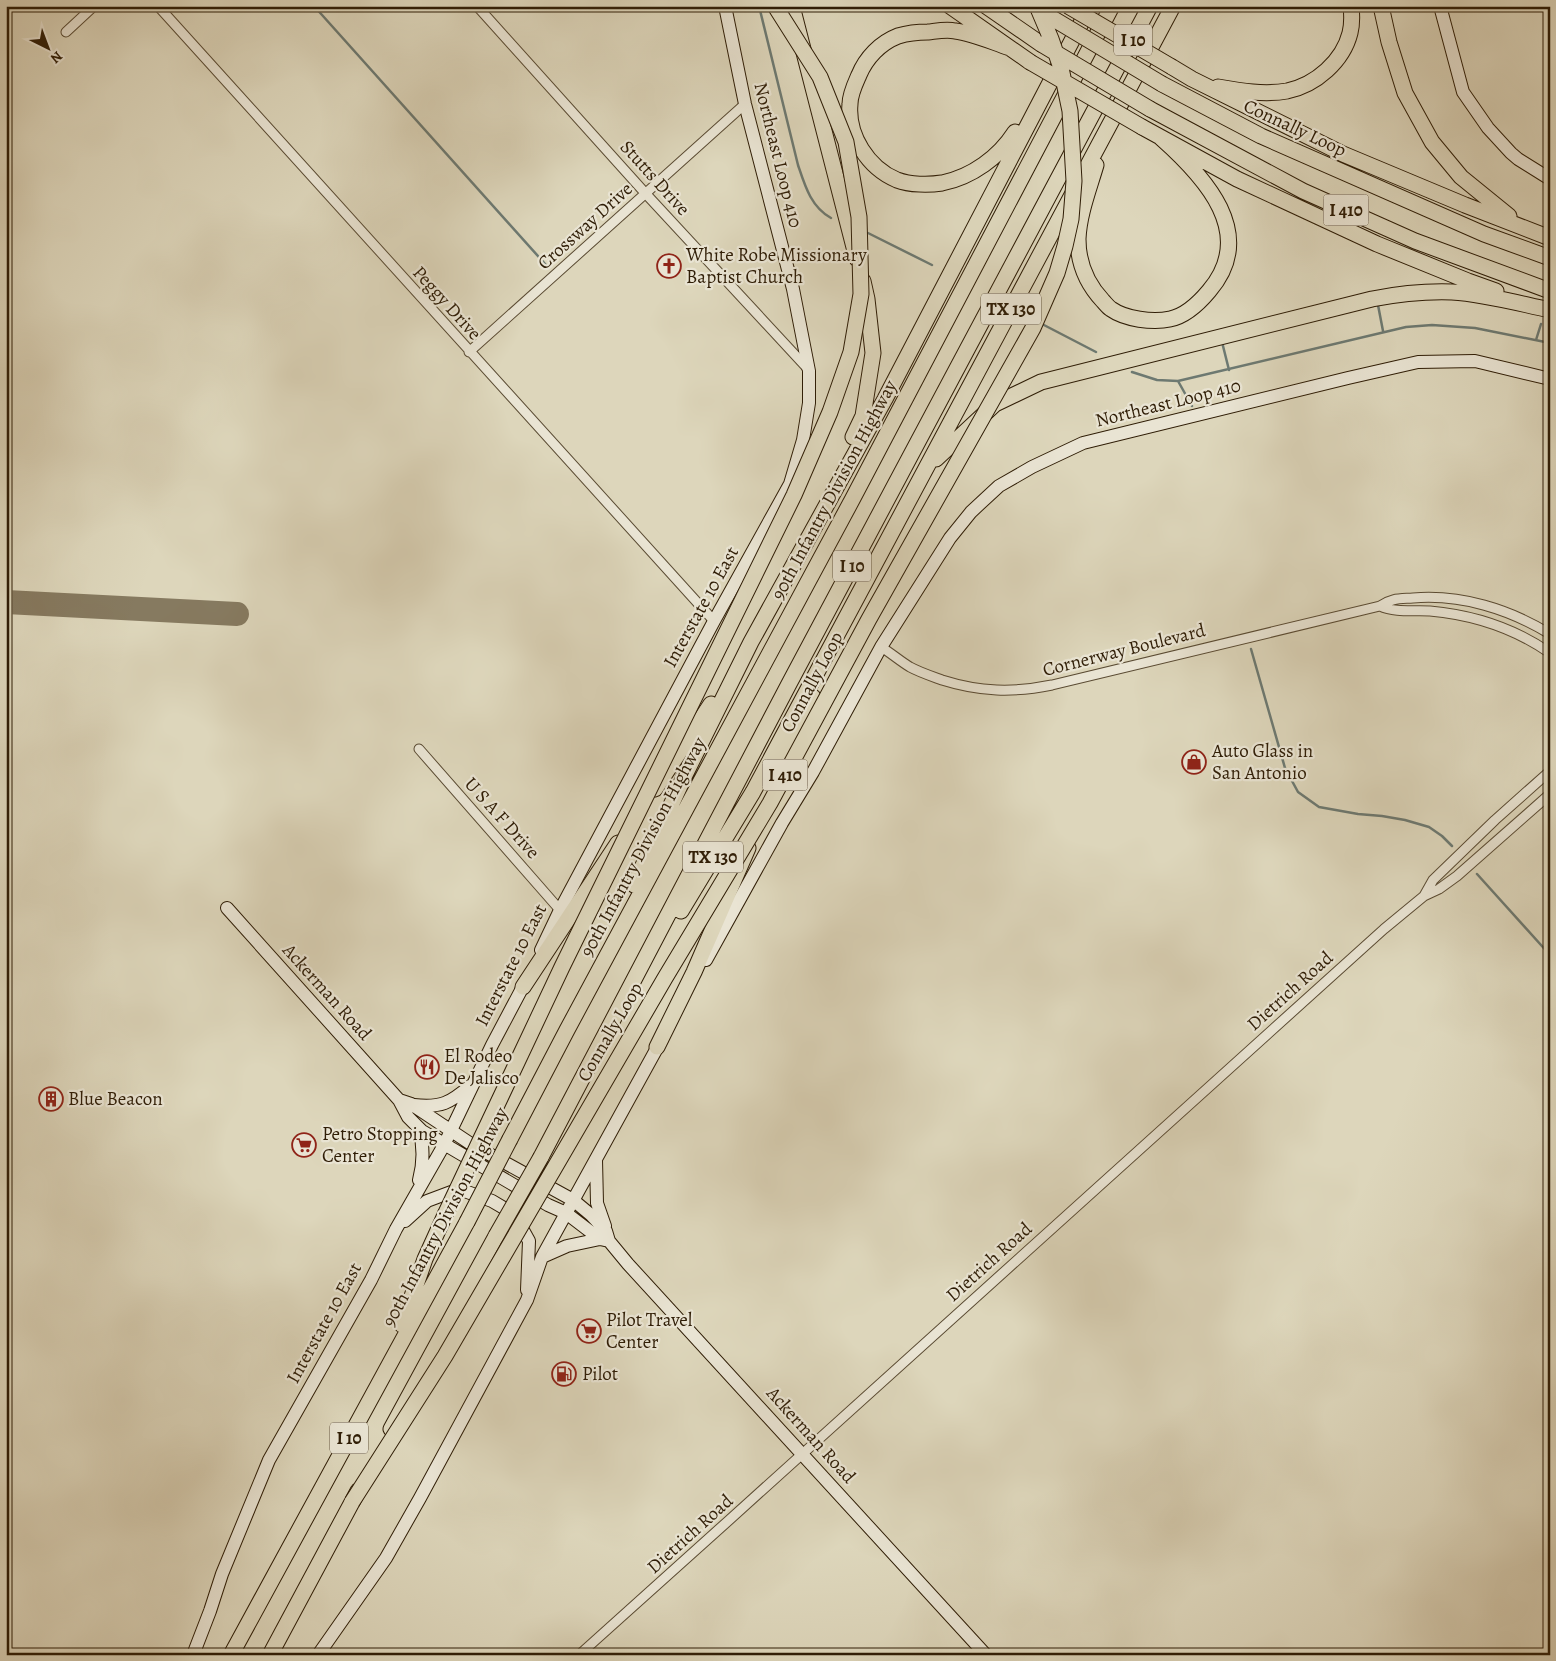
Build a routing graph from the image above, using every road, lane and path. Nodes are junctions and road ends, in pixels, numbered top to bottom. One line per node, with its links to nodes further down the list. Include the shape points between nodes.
1 (94, 6): 19 (street)
2 (158, 6): 34 (street, Peggy Drive)
3 (477, 6): 28 (street, Stutts Drive)
4 (725, 6): 24 (main road, Northeast Loop 410)
5 (775, 6): 70 (highway, bridge, via 820,77 846,142 859,217 861,294 851,352 830,412 794,495 562,967 445,1215 425,1260)
6 (792, 6): 38 (highway, TX 130, via 867,298 873,353 863,416)
7 (950, 6): 21 (highway)
8 (986, 6): 32 (highway, I 410, bridge, via 1041,44 1150,109 1303,191 1415,241)
9 (1036, 6): 31 (highway, Connally Loop / I 410, bridge, via 1162,84 1278,144 1484,234); 72 (highway, Connally Loop / I 410, bridge, via 1062,68 1070,111 1074,180 1065,246 1033,328 869,618 770,803 446,1356)
10 (1068, 6): 22 (highway, bridge)
11 (1090, 6): 23 (highway)
12 (1112, 6): 53 (highway, 90th Infantry Division Highway / I 10)
13 (1150, 6): 55 (highway, I 10)
14 (1173, 6): 20 (highway)
15 (1178, 6): 20 (highway, TX 130)
16 (1351, 6): 22 (highway, via 1350,33 1344,48 1319,78 1289,90 1261,93 1212,86)
17 (1381, 6): 29 (highway, via 1405,93 1432,142 1461,177)
18 (1440, 6): 27 (main road, via 1462,92 1511,153)
19 (66, 32)
20 (1158, 34): 25 (highway, TX 130)
21 (1010, 48): 23 (highway, via 954,30 912,32 898,36 872,53 853,88 850,103 852,131 866,156 886,175 902,182 936,184 950,181 976,170 1007,145); 26 (highway, bridge)
22 (1192, 78): 29 (highway, via 1344,154)
23 (1046, 90): 38 (highway, via 885,399)
24 (745, 104): 28 (street, Crossway Drive); 35 (main road, Northeast Loop 410, via 793,289)
25 (1104, 135): 26 (highway, via 1078,239 1081,264 1088,282 1111,309 1137,319 1155,321 1171,319 1201,301 1225,269 1229,234 1222,211 1208,188 1182,156); 37 (highway, TX 130)
26 (1161, 138): 33 (highway, via 1236,179 1377,244 1468,281)
27 (1550, 179)
28 (646, 194): 34 (street, Crossway Drive); 35 (street, Stutts Drive)
29 (1529, 230): 30 (highway)
30 (1550, 238)
31 (1550, 258)
32 (1550, 291)
33 (1550, 309): 37 (highway, via 1452,292 1400,294 1041,382 995,404 936,458)
34 (469, 352): 40 (street, Peggy Drive)
35 (809, 371): 40 (main road, Interstate 10 East, via 803,440 790,484)
36 (1550, 379): 43 (main road, Northeast Loop 410, via 1475,361 1418,362 1083,443 999,486 971,512 950,538)
37 (919, 482): 44 (highway, TX 130)
38 (817, 520): 42 (highway, TX 130)
39 (1380, 606): 41 (street, Cornerway Boulevard, via 1390,600 1448,598 1490,606 1529,621); 43 (street, Cornerway Boulevard, via 1052,686 1015,691 984,690 940,679 910,667); 45 (street, Cornerway Boulevard, via 1388,610 1429,611 1481,619 1533,641)
40 (714, 621): 51 (main road, Interstate 10 East)
41 (1550, 634)
42 (751, 642): 52 (highway); 53 (highway, TX 130)
43 (881, 647): 54 (main road)
44 (829, 650): 54 (highway, via 810,706 694,972); 55 (highway, TX 130, via 753,792)
45 (1550, 653)
46 (419, 749): 51 (street, U S A F Drive)
47 (1550, 771): 49 (street, Dietrich Road, via 1433,880)
48 (1550, 794): 49 (street, Dietrich Road, via 1457,876)
49 (1424, 896): 71 (street, Dietrich Road, via 1119,1166)
50 (227, 908): 57 (main road, Ackerman Road)
51 (560, 910): 52 (main road, Interstate 10 East)
52 (523, 987): 56 (main road, Interstate 10 East)
53 (567, 1030): 70 (highway, 90th Infantry Division Highway / I 10, bridge)
54 (657, 1047): 62 (main road)
55 (592, 1060): 72 (highway, I 10, bridge)
56 (474, 1082): 58 (main road, via 455,1099 441,1106); 60 (main road, Interstate 10 East)
57 (399, 1100): 58 (main road, Ackerman Road); 59 (main road, Ackerman Road, via 408,1117)
58 (411, 1104): 60 (main road, Ackerman Road)
59 (419, 1128): 61 (main road, Ackerman Road); 63 (main road, via 423,1165)
60 (451, 1131): 61 (main road, Interstate 10 East); 64 (main road, Ackerman Road)
61 (444, 1145): 63 (main road, Interstate 10 East); 65 (main road, Ackerman Road)
62 (596, 1159): 64 (main road); 67 (main road, via 598,1203)
63 (415, 1195): 66 (main road, Interstate 10 East)
64 (573, 1200): 65 (main road); 67 (main road, Ackerman Road, via 591,1215)
65 (566, 1213): 67 (main road, Ackerman Road); 68 (main road)
66 (396, 1229): 69 (main road, via 427,1200 459,1189 492,1201 514,1214 530,1241); 73 (main road, Interstate 10 East, via 366,1289 268,1460)
67 (605, 1237): 68 (main road, via 567,1246); 71 (main road, Ackerman Road)
68 (542, 1257): 69 (main road)
69 (527, 1300): 76 (main road, via 386,1558)
70 (388, 1366): 74 (highway, 90th Infantry Division Highway / I 10)
71 (803, 1455): 77 (street, Dietrich Road); 78 (main road, Ackerman Road)
72 (352, 1502): 75 (highway, I 10)
73 (193, 1655)
74 (231, 1655)
75 (271, 1655)
76 (318, 1655)
77 (579, 1655)
78 (986, 1655)

